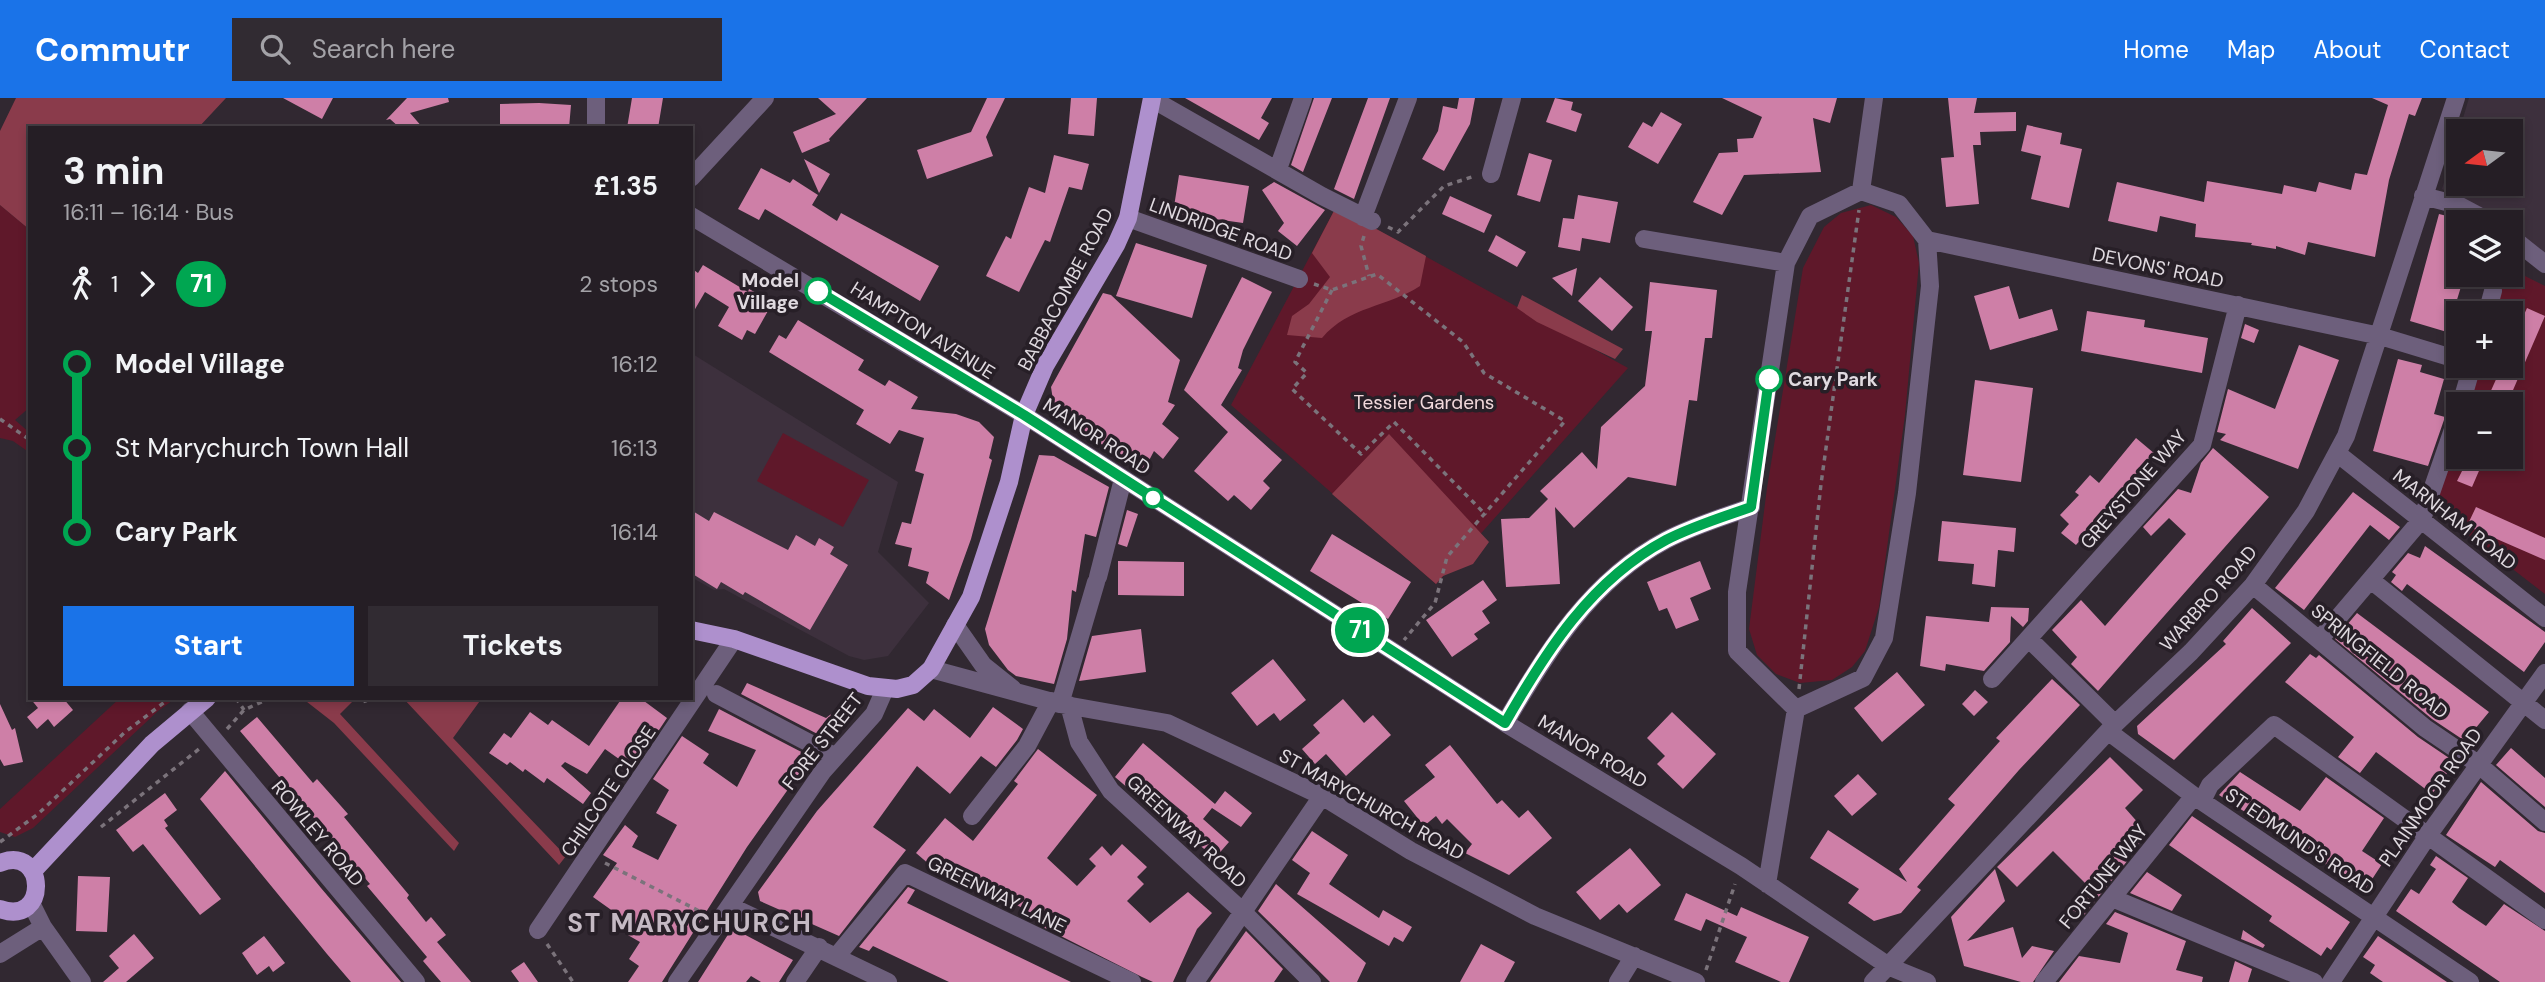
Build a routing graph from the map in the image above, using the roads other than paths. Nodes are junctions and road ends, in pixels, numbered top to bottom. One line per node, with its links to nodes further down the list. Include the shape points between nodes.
1 (596, 98): 9 (street)
2 (765, 98): 12 (street)
3 (1303, 98): 10 (street)
4 (1408, 98): 10 (street, via 1368,219)
5 (1512, 98): 11 (street)
6 (1874, 98): 13 (street)
7 (2456, 98): 14 (street, WARBRO ROAD)
8 (1152, 99): 10 (street); 17 (main road, BABBACOMBE ROAD)
9 (596, 126)
10 (1278, 169)
11 (1491, 174)
12 (693, 176)
13 (1861, 191): 19 (street, via 1899,204); 21 (street, via 1810,216)
14 (2423, 197): 15 (street); 27 (street, WARBRO ROAD)
15 (2467, 210)
16 (693, 217): 29 (street, HAMPTON AVENUE)
17 (1128, 218): 23 (street, LINDRIDGE ROAD); 29 (main road, BABBACOMBE ROAD, via 1045,366)
18 (1644, 239): 21 (street)
19 (1927, 240): 26 (street, DEVONS' ROAD); 52 (street, via 1930,286 1907,493 1884,638 1863,678)
20 (2523, 247): 22 (street)
21 (1786, 263): 33 (street)
22 (2545, 264)
23 (1299, 279)
24 (2493, 291): 25 (street)
25 (2490, 301)
26 (2238, 305): 27 (street, DEVONS' ROAD); 41 (street, GREYSTONE WAY, via 2202,445)
27 (2380, 336): 28 (street, DEVONS' ROAD); 31 (street, WARBRO ROAD)
28 (2446, 356)
29 (1024, 415): 32 (street, MANOR ROAD); 38 (main road, FORE STREET, via 1009,482 976,582)
30 (2446, 449): 34 (street)
31 (2338, 454): 34 (street, MARNHAM ROAD); 36 (street, WARBRO ROAD, via 2306,511)
32 (1123, 479): 51 (street); 55 (street, MANOR ROAD)
33 (1751, 507): 52 (street, via 1737,592 1737,651); 55 (street, via 1666,540 1606,583 1577,612)
34 (2422, 519): 35 (street); 37 (street, MARNHAM ROAD)
35 (2372, 582): 42 (street); 50 (street)
36 (2253, 585): 42 (street, SPRINGFIELD ROAD); 56 (street, WARBRO ROAD)
37 (2545, 618)
38 (955, 625): 43 (main road, FORE STREET); 47 (street, ST MARYCHURCH ROAD, via 983,665)
39 (693, 630): 40 (main road)
40 (734, 639): 46 (main road, via 800,665); 75 (street, CHILCOTE CLOSE)
41 (2029, 639): 45 (street, GREYSTONE WAY); 56 (street)
42 (2320, 639): 58 (street, SPRINGFIELD ROAD, via 2425,728)
43 (931, 669): 46 (main road, FORE STREET, via 913,685); 47 (street, ST MARYCHURCH ROAD)
44 (2545, 673): 50 (street, PLAINMOOR ROAD)
45 (1992, 679)
46 (886, 689): 57 (street, FORE STREET, via 874,714)
47 (1018, 693): 51 (street, ST MARYCHURCH ROAD)
48 (716, 694): 57 (street)
49 (204, 700): 53 (main road)
50 (2523, 702): 54 (street); 58 (street, PLAINMOOR ROAD)
51 (1060, 703): 59 (street, ST MARYCHURCH ROAD, via 1167,723); 61 (street, via 1027,746 984,789); 71 (street, GREENWAY ROAD, via 1111,791)
52 (1796, 709): 66 (street)
53 (190, 711): 65 (main road, via 101,795); 82 (street, ROWLEY ROAD)
54 (2545, 720)
55 (1505, 723): 66 (street, MANOR ROAD)
56 (2112, 728): 60 (street, ST EDMUND'S ROAD); 80 (street, WARBRO ROAD)
57 (834, 756): 69 (street, FORE STREET)
58 (2478, 764): 62 (street, SPRINGFIELD ROAD); 63 (street, PLAINMOOR ROAD)
59 (1322, 796): 71 (street); 78 (street, ST MARYCHURCH ROAD, via 1411,851 1524,910)
60 (2198, 799): 63 (street, FORTUNE WAY, via 2274,725); 67 (street, FORTUNE WAY); 72 (street, ST EDMUND'S ROAD)
61 (972, 816)
62 (2545, 822)
63 (2429, 834): 72 (street, PLAINMOOR ROAD); 73 (street)
64 (0, 863): 65 (main road, via 21,862)
65 (33, 871): 68 (main road, via 37,887)
66 (1767, 884): 80 (street, MANOR ROAD)
67 (2112, 898): 93 (street, FORTUNE WAY); 94 (street)
68 (31, 903): 70 (main road, via 18,911); 74 (street)
69 (730, 906): 76 (street); 83 (street, FORE STREET)
70 (0, 909)
71 (1242, 912): 87 (street); 88 (street, GREENWAY ROAD)
72 (2373, 915): 95 (street, PLAINMOOR ROAD); 96 (street, ST EDMUND'S ROAD)
73 (2545, 920)
74 (43, 927): 77 (street); 81 (street)
75 (538, 930)
76 (819, 947): 79 (street); 84 (street)
77 (0, 954)
78 (1634, 956): 89 (street); 90 (street, ST MARYCHURCH ROAD)
79 (836, 957): 85 (street); 86 (street, GREENWAY LANE, via 905,873)
80 (1890, 967): 91 (street, WARBRO ROAD); 92 (street, MANOR ROAD)
81 (82, 982)
82 (415, 982)
83 (677, 982)
84 (795, 982)
85 (888, 982)
86 (1132, 982)
87 (1195, 982)
88 (1312, 982)
89 (1618, 982)
90 (1696, 982)
91 (1873, 982)
92 (1927, 982)
93 (2044, 982)
94 (2314, 982)
95 (2331, 982)
96 (2470, 982)

